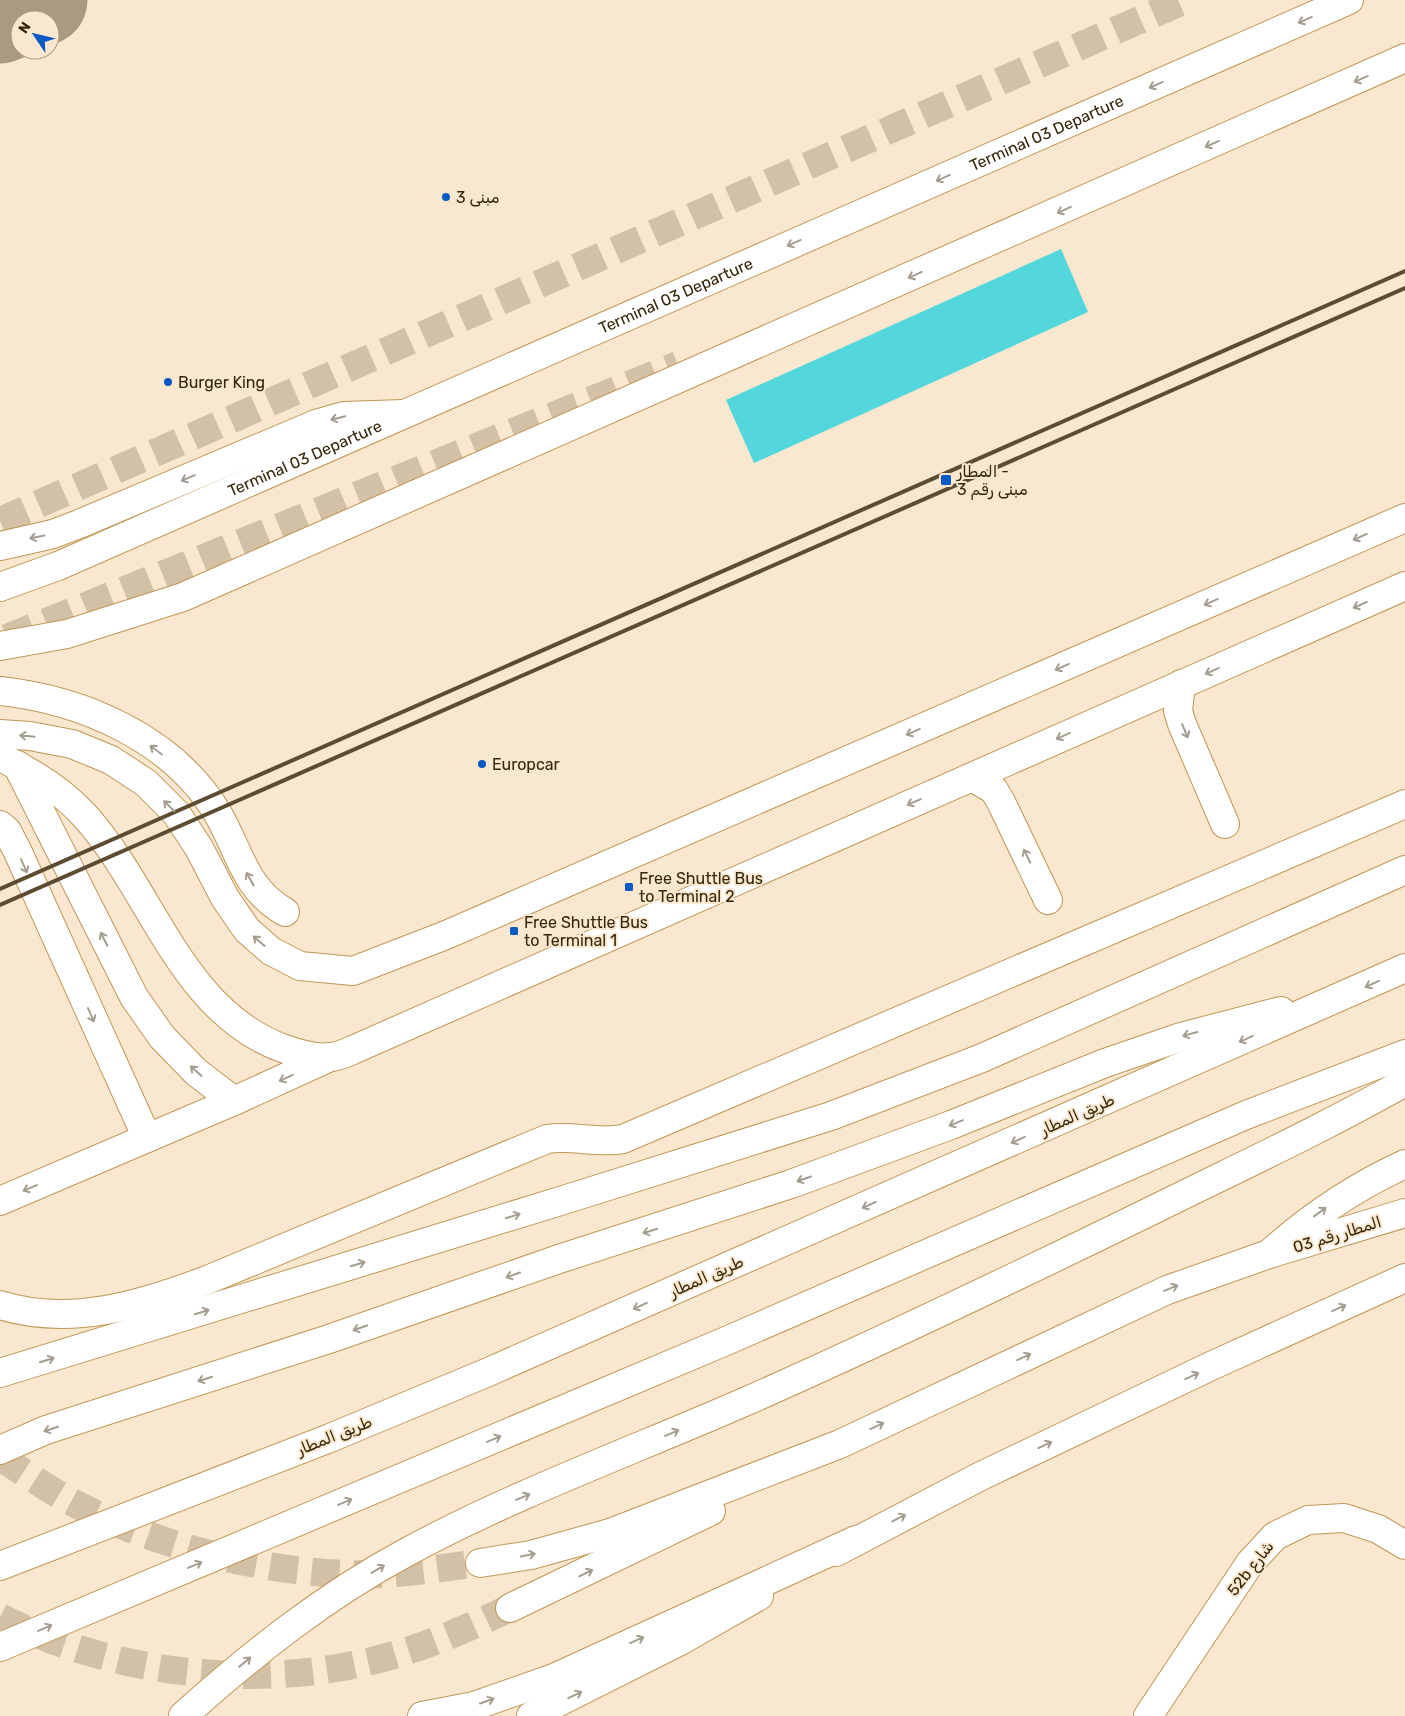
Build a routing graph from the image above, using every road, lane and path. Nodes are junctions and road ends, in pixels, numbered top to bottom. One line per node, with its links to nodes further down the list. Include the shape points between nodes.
1 (1349, 0): 3 (main road, Terminal 03 Departure, one-way to 3)
2 (1405, 58): 8 (main road, one-way to 8, via 183,597 67,634)
3 (404, 414): 5 (main road, one-way to 5, via 344,416 316,424 79,524 53,534); 7 (main road, Terminal 03 Departure, via 58,566)
4 (1405, 518): 11 (main road, one-way to 11, via 455,932 353,970 300,966 271,951 247,930 176,813 146,783 111,760 72,744)
5 (0, 546)
6 (1405, 586): 9 (main road, one-way to 9)
7 (0, 587)
8 (0, 646)
9 (1181, 684): 13 (main road, one-way to 13); 15 (main road, one-way to 15, via 1178,711 1182,724)
10 (0, 691): 19 (main road, one-way to 10, via 254,887 218,814 197,784 171,760 135,735 83,710 52,700)
11 (0, 734)
12 (8, 760): 23 (main road, via 51,787 83,814 109,847 182,963 236,1023 265,1041 289,1050); 25 (main road, one-way to 12, via 182,1058 162,1037 134,997)
13 (972, 777): 18 (main road, one-way to 13, via 994,790); 23 (main road, one-way to 23)
14 (1405, 804): 32 (main road, via 623,1140 547,1139 162,1296 117,1309 51,1314)
15 (1226, 824)
16 (0, 825): 26 (main road, one-way to 26, via 17,850)
17 (1405, 870): 33 (main road, one-way to 17, via 831,1116 982,1058)
18 (1048, 900)
19 (285, 912)
20 (1405, 968): 21 (main road, طريق المطار, one-way to 21)
21 (1339, 999): 35 (main road, one-way to 35, via 1259,1015 1181,1036 872,1155 710,1212 46,1430); 39 (main road, طريق المطار, one-way to 39, via 486,1373 330,1438)
22 (1405, 1054): 41 (main road, one-way to 22, via 736,1337 1246,1115)
23 (330, 1058): 25 (main road, one-way to 25)
24 (1405, 1082): 42 (main road, one-way to 24, via 296,1622 405,1553 469,1520 884,1339 1250,1162)
25 (234, 1101): 26 (main road)
26 (147, 1138): 28 (main road, one-way to 28)
27 (1405, 1164): 30 (main road, one-way to 27, via 1355,1189)
28 (0, 1201)
29 (1405, 1213): 30 (main road, المطار رقم 03)
30 (1269, 1254): 34 (main road, المطار رقم 03, one-way to 30, via 1167,1290)
31 (1405, 1278): 36 (main road, one-way to 31, via 997,1468)
32 (9, 1308)
33 (0, 1373)
34 (840, 1444): 38 (main road, one-way to 34, via 531,1555 610,1533); 40 (main road, one-way to 34, via 654,1540)
35 (0, 1450)
36 (856, 1540): 43 (main road, one-way to 36, via 474,1706 554,1678); 44 (main road, one-way to 36, via 680,1641)
37 (1405, 1545): 45 (main road, 52b شارع, via 1378,1529 1344,1518 1308,1520 1275,1536 1250,1563)
38 (480, 1563)
39 (0, 1566)
40 (510, 1608)
41 (0, 1646)
42 (183, 1716)
43 (422, 1716)
44 (531, 1716)
45 (1148, 1716)

